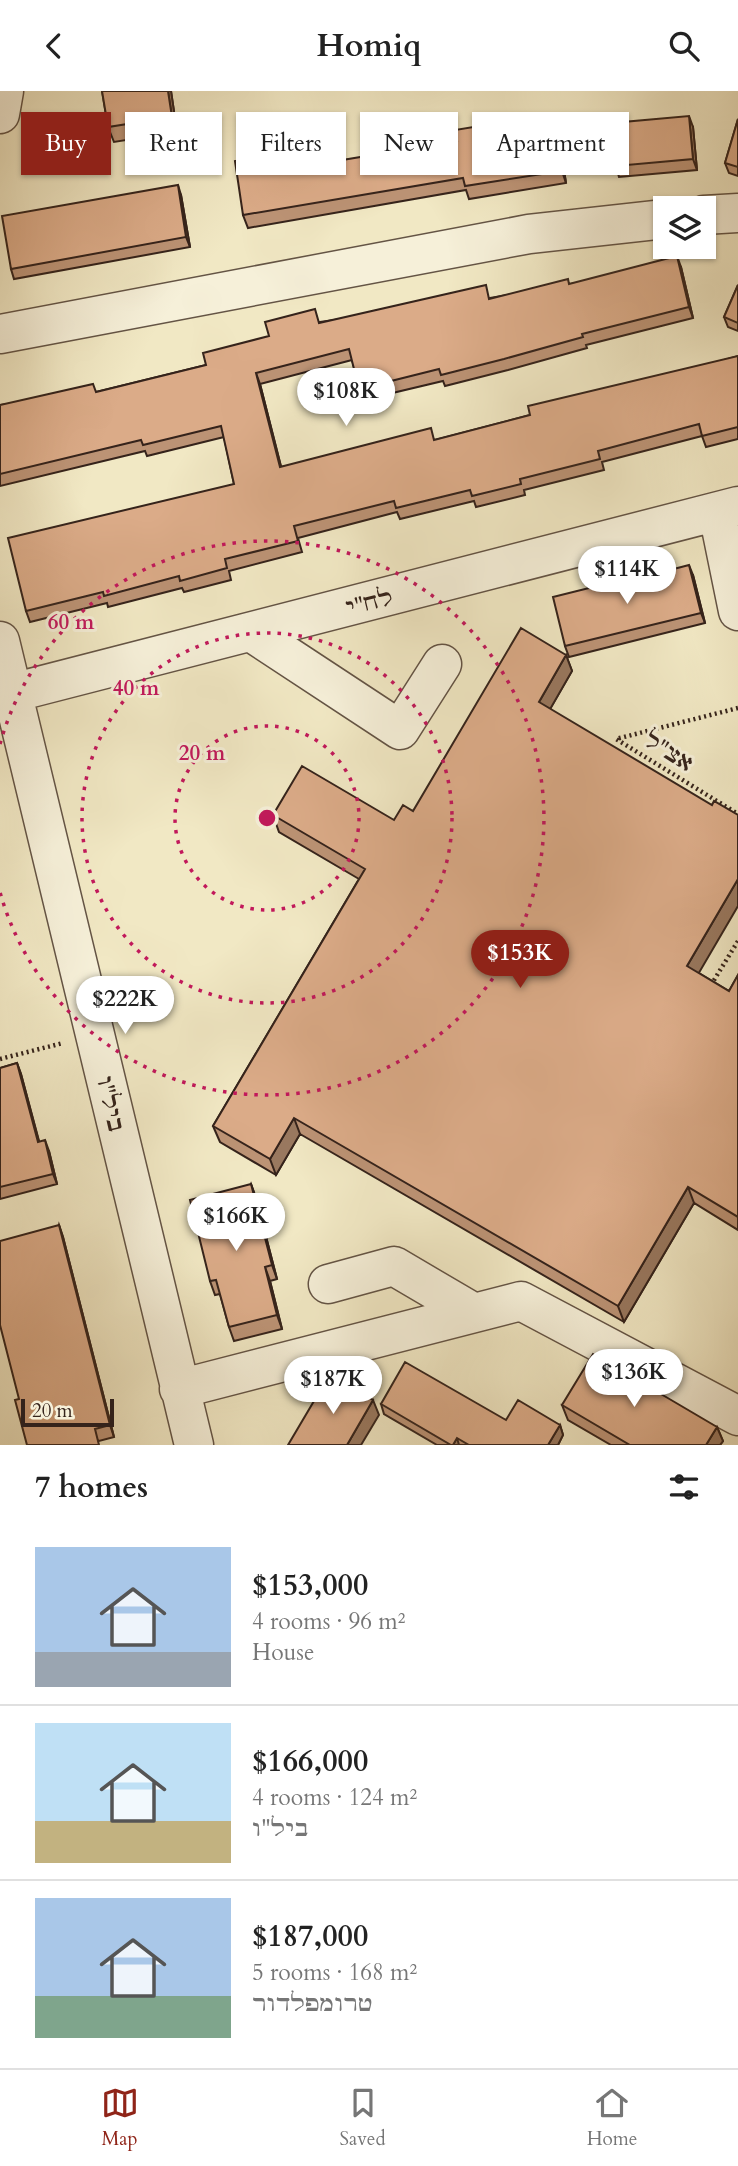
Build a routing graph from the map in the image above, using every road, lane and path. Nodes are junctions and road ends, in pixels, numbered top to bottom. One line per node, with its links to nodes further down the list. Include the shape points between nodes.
1 (4, 91): 2 (street)
2 (0, 114)
3 (738, 213): 4 (street)
4 (716, 214)
5 (653, 220): 6 (street, via 529,235)
6 (0, 334)
7 (728, 510): 8 (street); 9 (street, לח"י)
8 (738, 611)
9 (251, 632): 11 (street, via 400,730); 12 (street, לח"י)
10 (0, 641): 12 (street, ביל"ו)
11 (442, 664)
12 (6, 694): 17 (street, ביל"ו)
13 (738, 708): 14 (path, אצ"ל, via 617,739)
14 (738, 814)
15 (738, 941): 16 (path)
16 (710, 987)
17 (94, 1034): 18 (path); 21 (street, ביל"ו)
18 (0, 1059)
19 (328, 1284): 20 (street, via 394,1266)
20 (474, 1313): 21 (street); 22 (street, via 522,1301)
21 (179, 1389): 23 (street, ביל"ו)
22 (738, 1416)
23 (194, 1445)

